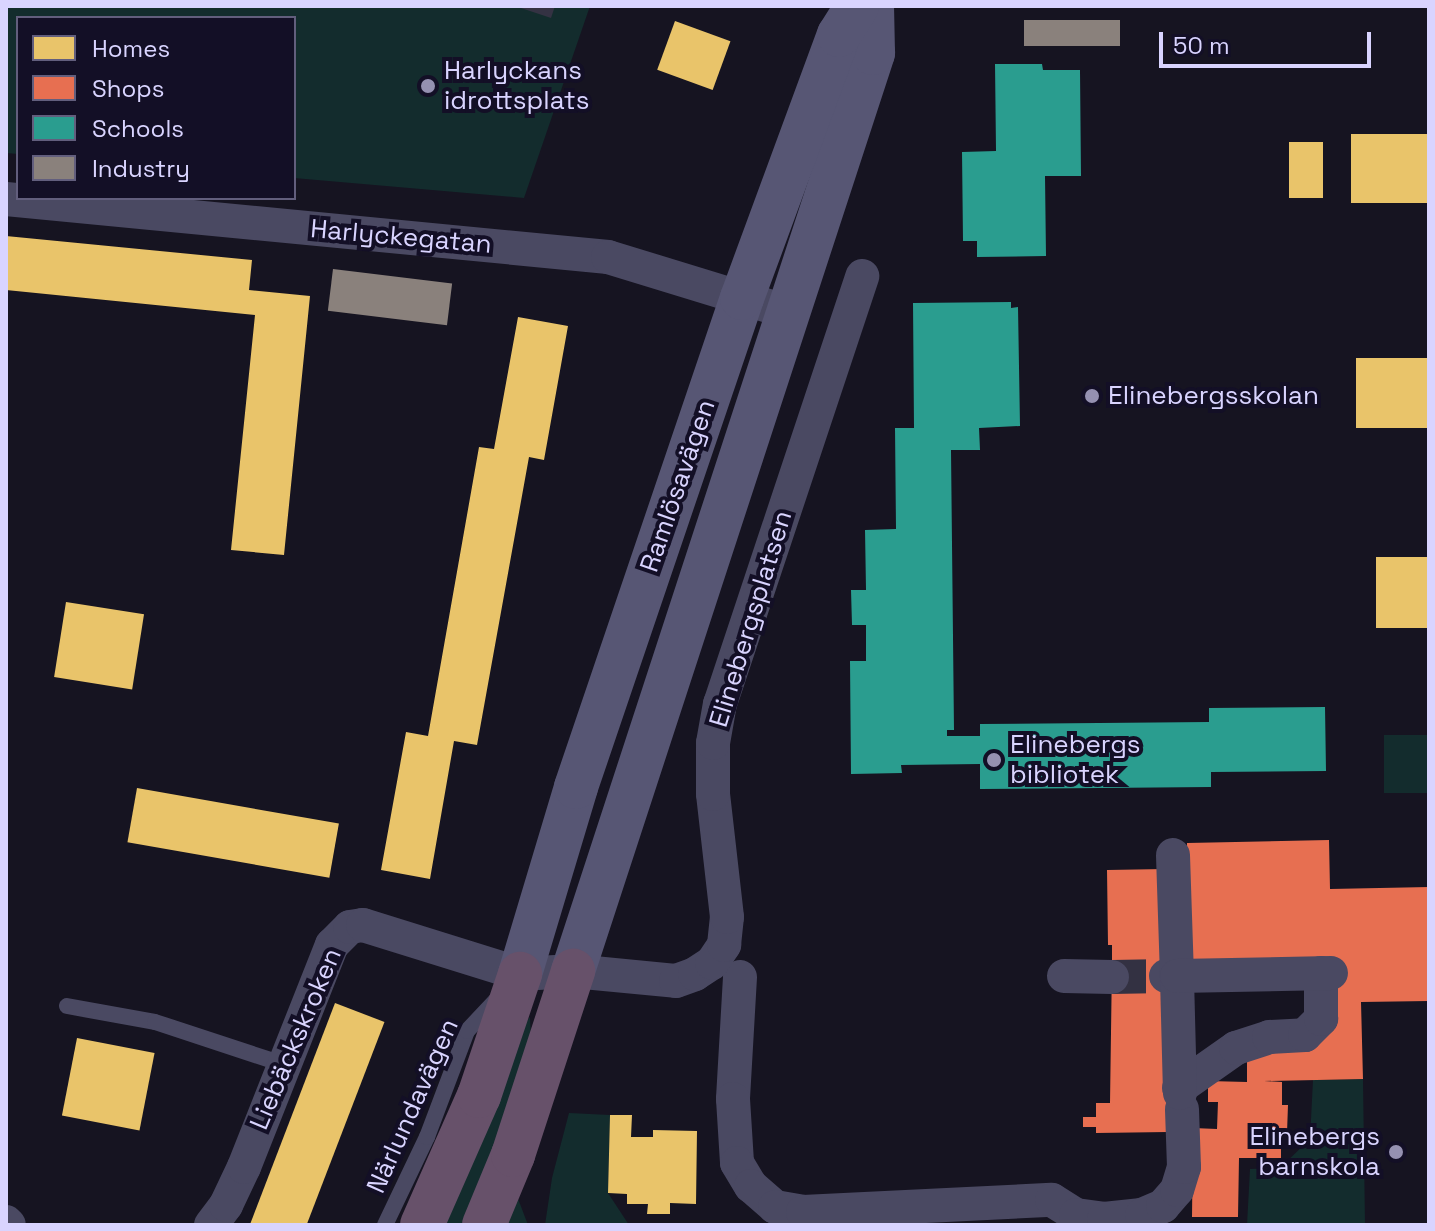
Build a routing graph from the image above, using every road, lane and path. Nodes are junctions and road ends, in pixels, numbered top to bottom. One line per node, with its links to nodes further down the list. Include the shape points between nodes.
1 (857, 6): 5 (street, Ramlösavägen, via 839,35)
2 (872, 6): 6 (street, Ramlösavägen, via 873,53)
3 (16, 200): 5 (street, Harlyckegatan, via 608,257)
4 (862, 276): 8 (street, Elinebergsplatsen, via 720,704 713,794 727,917 724,945 712,963 676,981)
5 (742, 298): 6 (street, Harlyckegatan); 9 (street, Ramlösavägen, via 576,787)
6 (788, 312): 8 (street, Ramlösavägen)
7 (1173, 855): 11 (street)
8 (573, 971): 9 (street, Elinebergsplatsen); 20 (highway, via 513,1155)
9 (520, 974): 15 (street, Liebäckskroken, via 363,925 350,927 332,945); 18 (lane, Närlundavägen, via 467,1031 427,1137); 19 (highway, via 479,1096)
10 (1064, 976): 13 (street)
11 (1171, 976): 16 (street); 16 (street, via 1326,973 1321,1019 1305,1035 1269,1037 1236,1048)
12 (740, 977): 16 (street, via 733,1099 737,1163 751,1186 775,1207 803,1212 1052,1200 1076,1215 1142,1215 1163,1206 1177,1190 1184,1167)
13 (1112, 977)
14 (67, 1006): 15 (lane, via 155,1022)
15 (283, 1064): 17 (street, Liebäckskroken, via 244,1167)
16 (1180, 1092)
17 (211, 1225)
18 (385, 1225)
19 (422, 1225)
20 (484, 1225)

